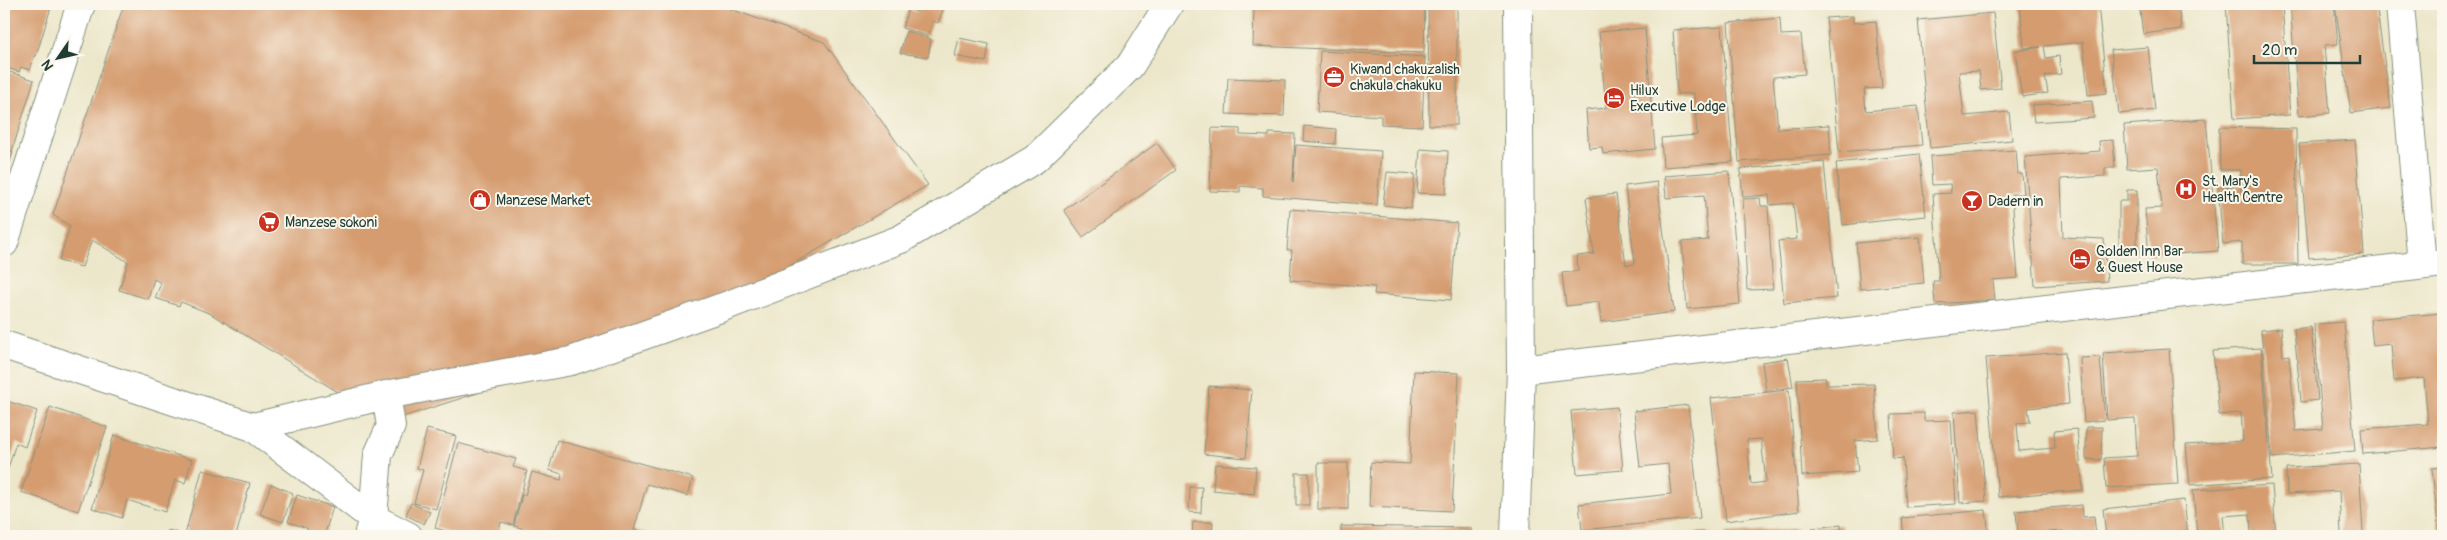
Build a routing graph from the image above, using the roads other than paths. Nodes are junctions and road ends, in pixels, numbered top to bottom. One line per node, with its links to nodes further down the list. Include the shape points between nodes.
1 (81, 4): 5 (street)
2 (1169, 4): 9 (street, via 1130,66 1035,158 901,239 571,361)
3 (1518, 4): 8 (street)
4 (2400, 4): 6 (street)
5 (4, 243)
6 (2432, 264): 8 (street)
7 (4, 345): 10 (street)
8 (1521, 370): 13 (street)
9 (386, 396): 10 (street); 11 (street, via 391,426 378,455)
10 (253, 427): 11 (street)
11 (370, 527): 12 (street)
12 (408, 536)
13 (1516, 536)

